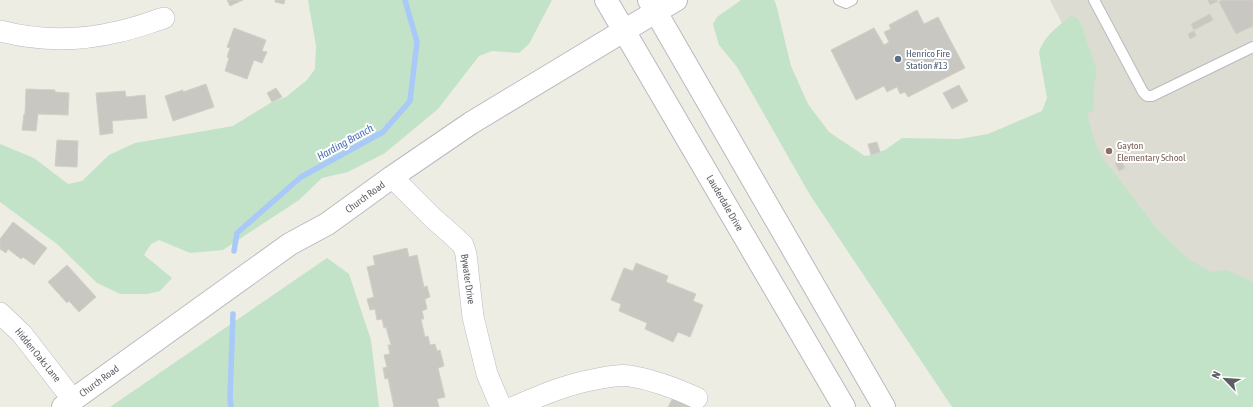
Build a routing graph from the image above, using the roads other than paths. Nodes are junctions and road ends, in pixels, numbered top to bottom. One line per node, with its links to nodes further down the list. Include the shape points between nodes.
1 (606, 0): 8 (main road, Lauderdale Drive)
2 (676, 0): 6 (main road, Church Road)
3 (839, 0): 4 (lane, via 846,3)
4 (852, 0)
5 (1094, 0): 10 (lane, via 1147,96 1152,96)
6 (652, 6): 8 (main road, Church Road); 18 (main road)
7 (164, 18): 9 (street, via 117,32 77,39 33,38)
8 (625, 30): 11 (main road, Church Road, via 472,123); 17 (main road, Lauderdale Drive)
9 (0, 31)
10 (1253, 47)
11 (392, 176): 14 (main road, Church Road, via 327,224 290,244); 15 (street, Bywater Drive, via 462,245 466,254 473,317 487,374)
12 (0, 313): 14 (street, Hidden Oaks Lane, via 22,334)
13 (697, 398): 16 (street, via 662,383 629,376 610,376 576,382)
14 (68, 403)
15 (501, 407)
16 (514, 407)
17 (844, 407)
18 (884, 407)

